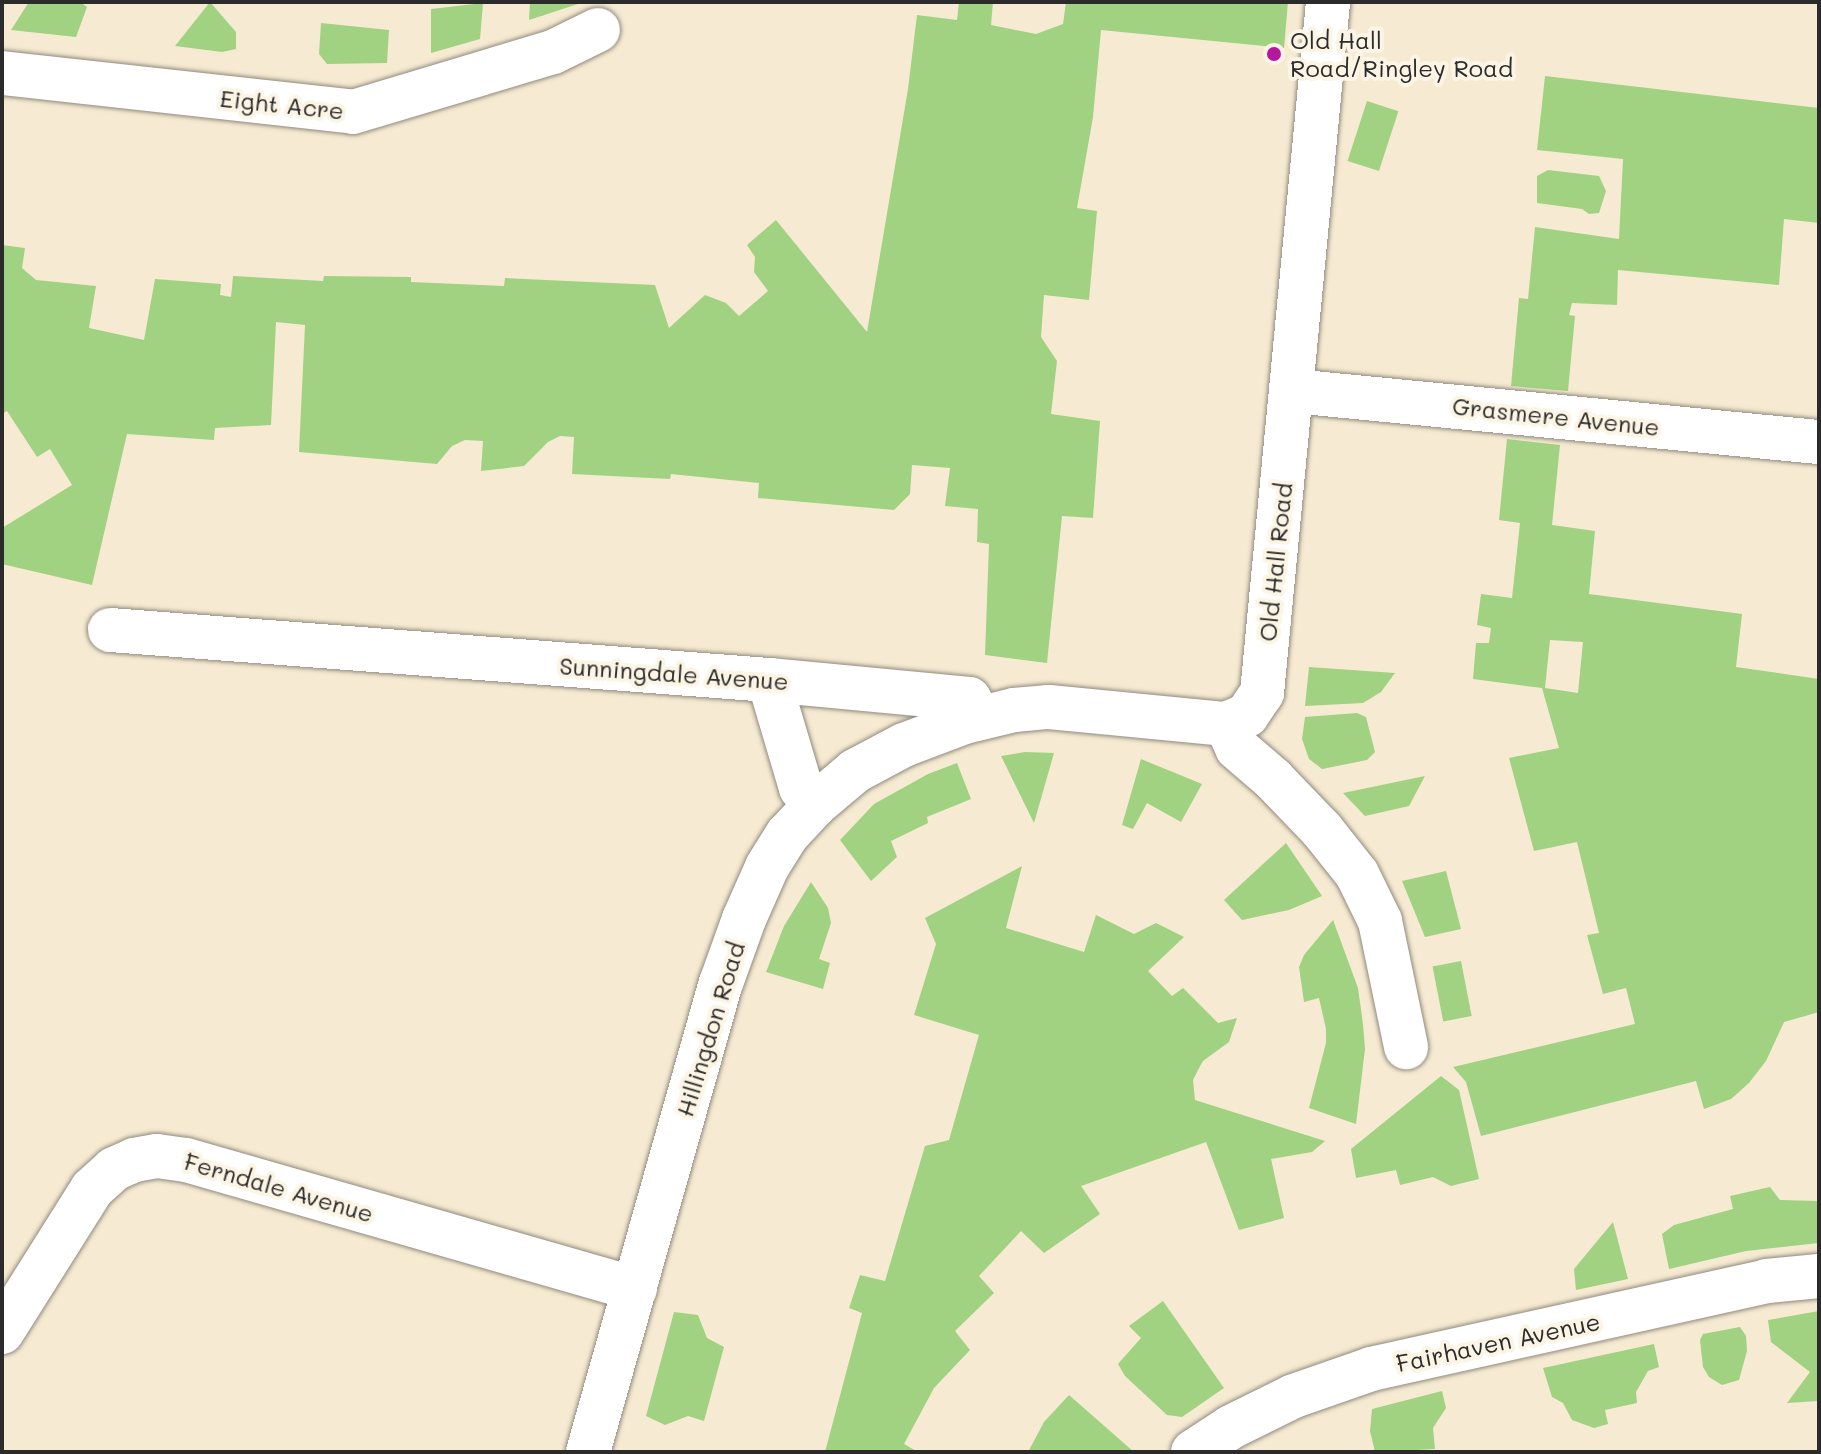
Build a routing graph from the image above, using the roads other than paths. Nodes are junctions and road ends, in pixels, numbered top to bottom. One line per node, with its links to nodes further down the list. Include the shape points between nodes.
1 (1328, 2): 4 (street, Old Hall Road)
2 (598, 30): 3 (street, Eight Acre, via 553,52 353,112)
3 (2, 73)
4 (1293, 391): 5 (street, Grasmere Avenue); 9 (street, Old Hall Road, via 1262,693 1247,715)
5 (1818, 442)
6 (110, 630): 7 (street, Sunningdale Avenue)
7 (769, 680): 8 (street, Sunningdale Avenue, via 969,699); 10 (street, via 801,788)
8 (981, 718): 9 (street, via 1049,707); 10 (street, Hillingdon Road, via 904,745 855,771)
9 (1226, 724): 11 (street, via 1237,748 1322,830 1357,874 1380,921)
10 (816, 804): 13 (street, Hillingdon Road, via 787,835 744,919)
11 (1406, 1047)
12 (1819, 1276): 16 (street, Fairhaven Avenue, via 1767,1281 1371,1369 1294,1396)
13 (635, 1289): 14 (street, Ferndale Avenue, via 157,1156 114,1169 92,1189); 15 (street, Hillingdon Road)
14 (2, 1332)
15 (588, 1452)
16 (1193, 1452)

